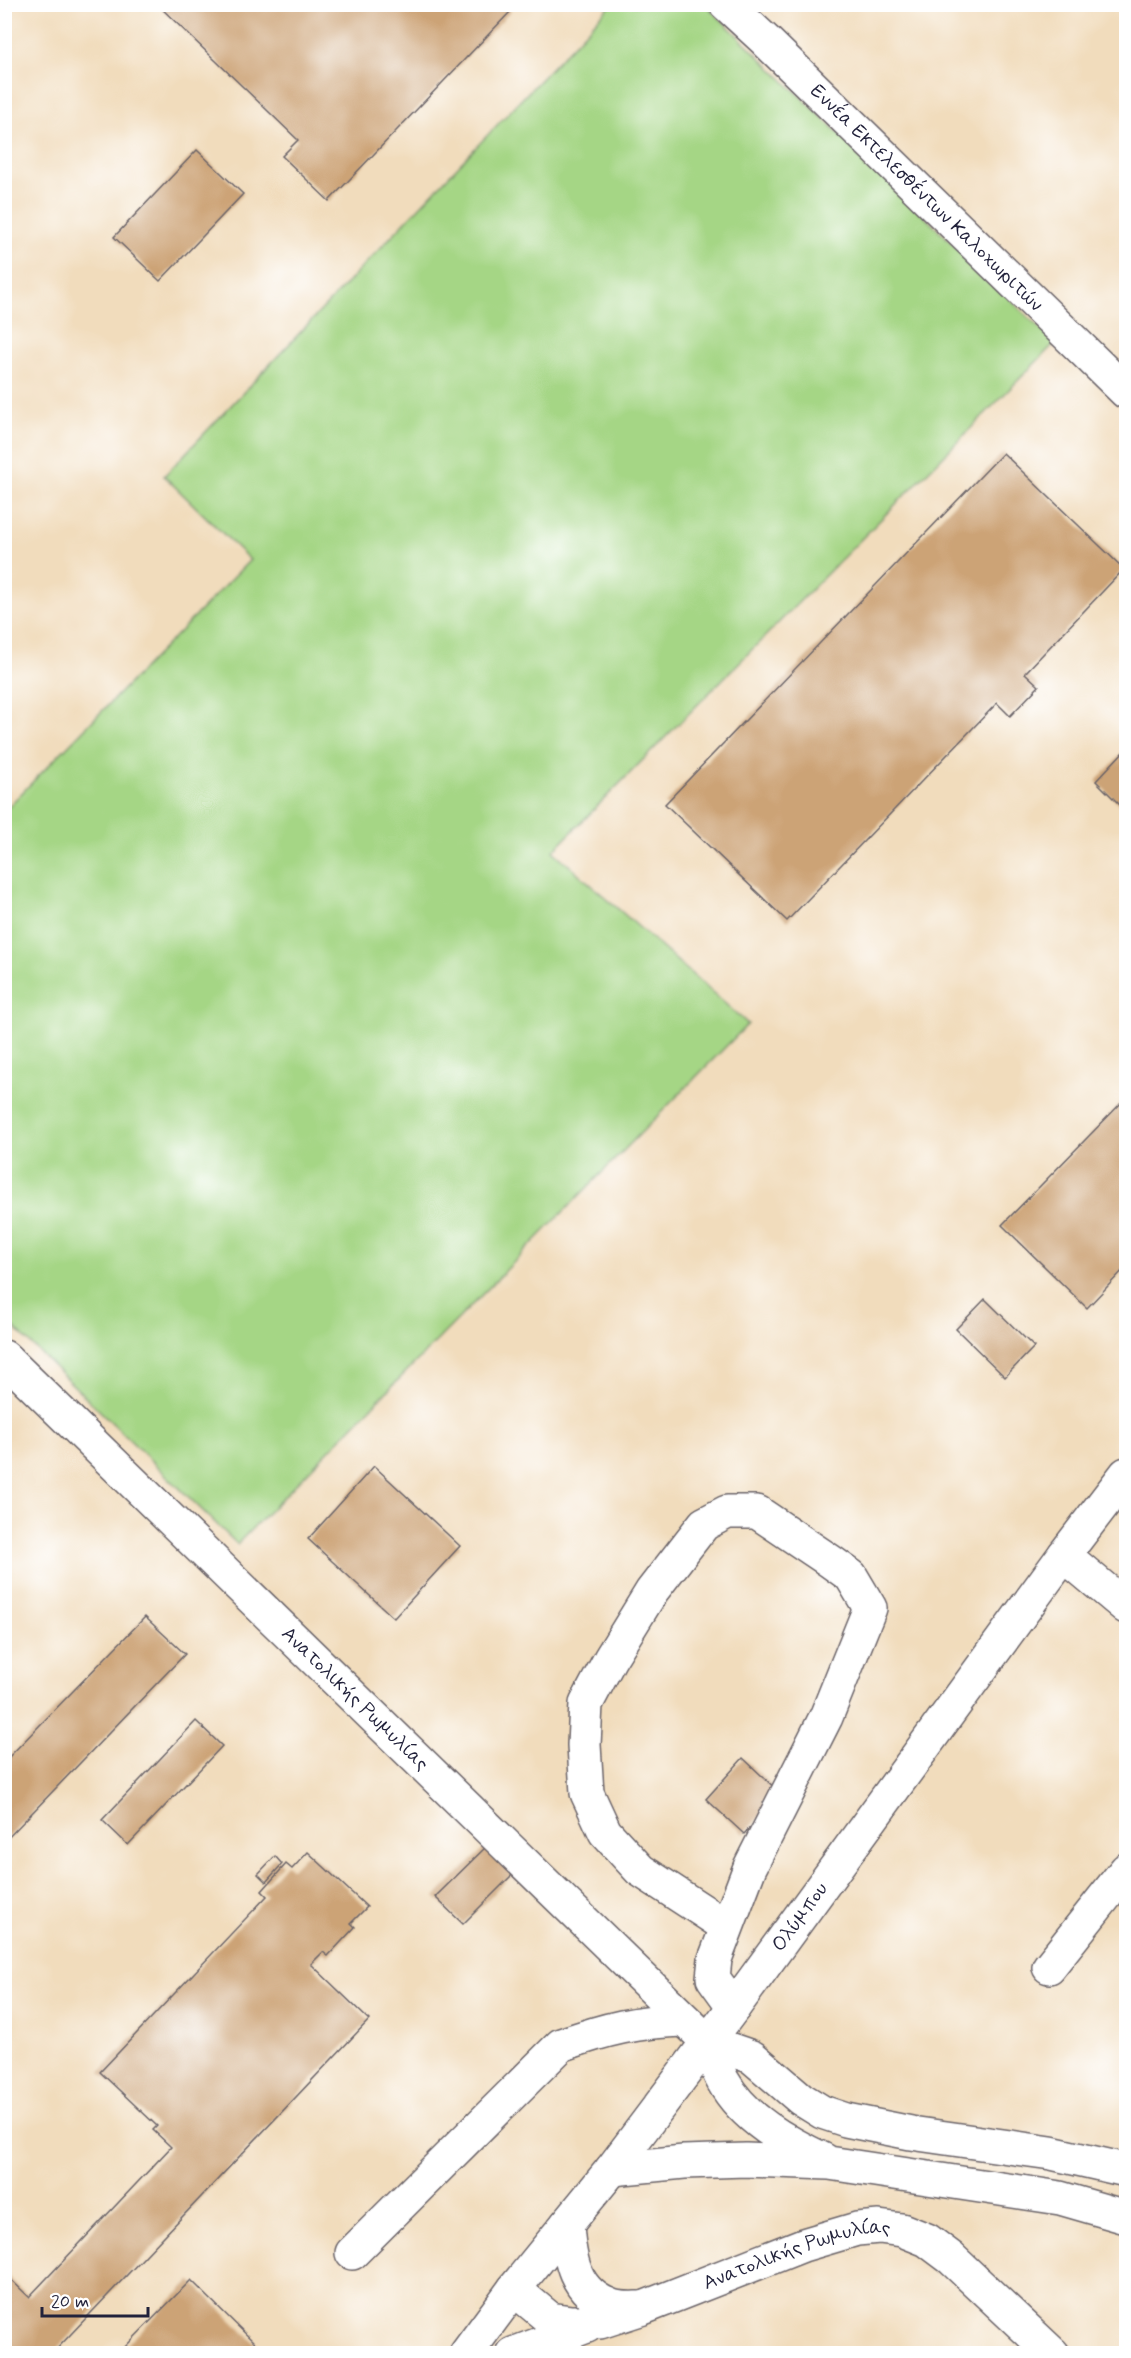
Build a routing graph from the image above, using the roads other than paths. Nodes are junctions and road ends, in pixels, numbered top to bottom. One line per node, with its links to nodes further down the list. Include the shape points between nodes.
1 (726, 4): 2 (main road, Εννέα Εκτελεσθέντων Καλοχωριτών)
2 (1126, 392)
3 (4, 1357): 11 (main road, Ανατολικής Ρωμυλίας)
4 (1126, 1474): 5 (main road, Ολύμπου)
5 (1064, 1555): 6 (main road); 10 (main road, Ολύμπου)
6 (1126, 1607)
7 (1126, 1870): 9 (main road)
8 (726, 1926): 8 (main road, via 750,1867 826,1717 870,1608 851,1576 756,1512 727,1512 704,1524 652,1591 586,1704 587,1793 605,1832 640,1870); 10 (main road, via 714,1959 713,1978)
9 (1049, 1967)
10 (734, 2007): 11 (main road, Ολύμπου)
11 (697, 2031): 12 (main road, via 740,2104 772,2132); 13 (main road, Ολύμπου); 14 (main road, via 752,2057 801,2099 846,2120 1051,2153); 17 (main road, via 654,2021 603,2030 561,2045)
12 (828, 2163): 13 (main road, via 746,2160); 15 (main road, via 1060,2198)
13 (612, 2169): 16 (main road, Ολύμπου)
14 (1126, 2170)
15 (1126, 2217)
16 (567, 2224): 18 (main road, Ολύμπου); 19 (main road, via 569,2256 585,2287 614,2307)
17 (352, 2253)
18 (514, 2289): 20 (main road, Ανατολικής Ρωμυλίας, via 550,2319); 21 (main road, Ολύμπου)
19 (643, 2308): 20 (main road, Ανατολικής Ρωμυλίας); 23 (main road, Ανατολικής Ρωμυλίας, via 803,2245 857,2229 879,2227 902,2230 927,2240)
20 (600, 2322): 22 (main road)
21 (466, 2354)
22 (513, 2354)
23 (1053, 2354)

